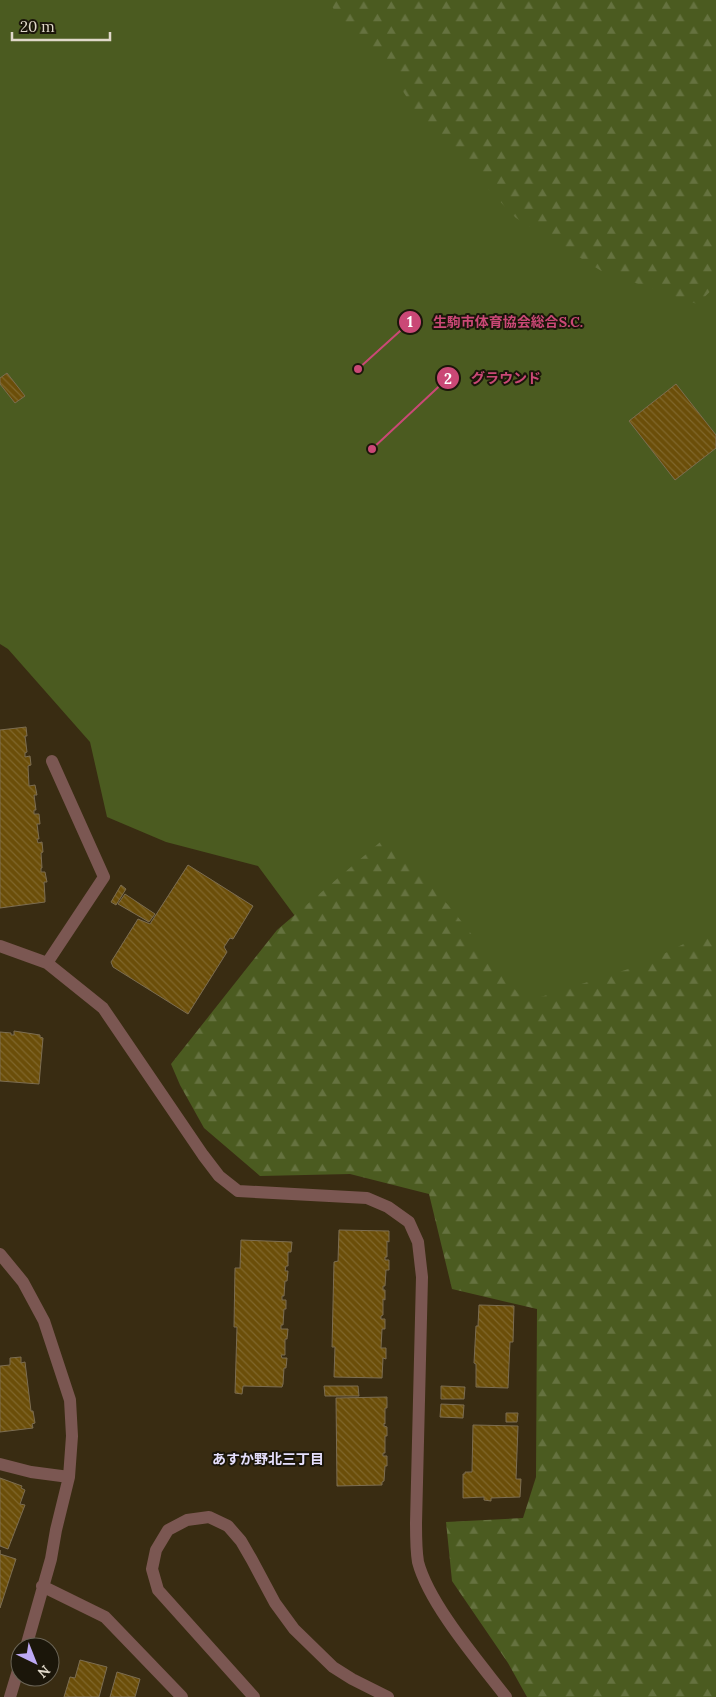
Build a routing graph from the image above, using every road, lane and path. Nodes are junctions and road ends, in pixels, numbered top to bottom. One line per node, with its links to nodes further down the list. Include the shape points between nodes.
1 (52, 761): 3 (street, via 104,877)
2 (0, 946): 3 (street)
3 (47, 963): 12 (street, via 103,1008 203,1155 219,1176 238,1191 367,1198 388,1207 409,1222 418,1242 422,1277 416,1523 418,1560 426,1584 449,1621)
4 (0, 1254): 6 (street, via 23,1282 44,1322 70,1400)
5 (0, 1464): 6 (street, via 31,1472)
6 (69, 1476): 7 (street)
7 (42, 1586): 8 (street); 9 (street, via 105,1617)
8 (29, 1637)
9 (182, 1697)
10 (254, 1697): 11 (street, via 158,1590 152,1569 156,1550 168,1530 187,1520 209,1517 228,1526 294,1629 334,1667)
11 (388, 1697)
12 (506, 1697)

